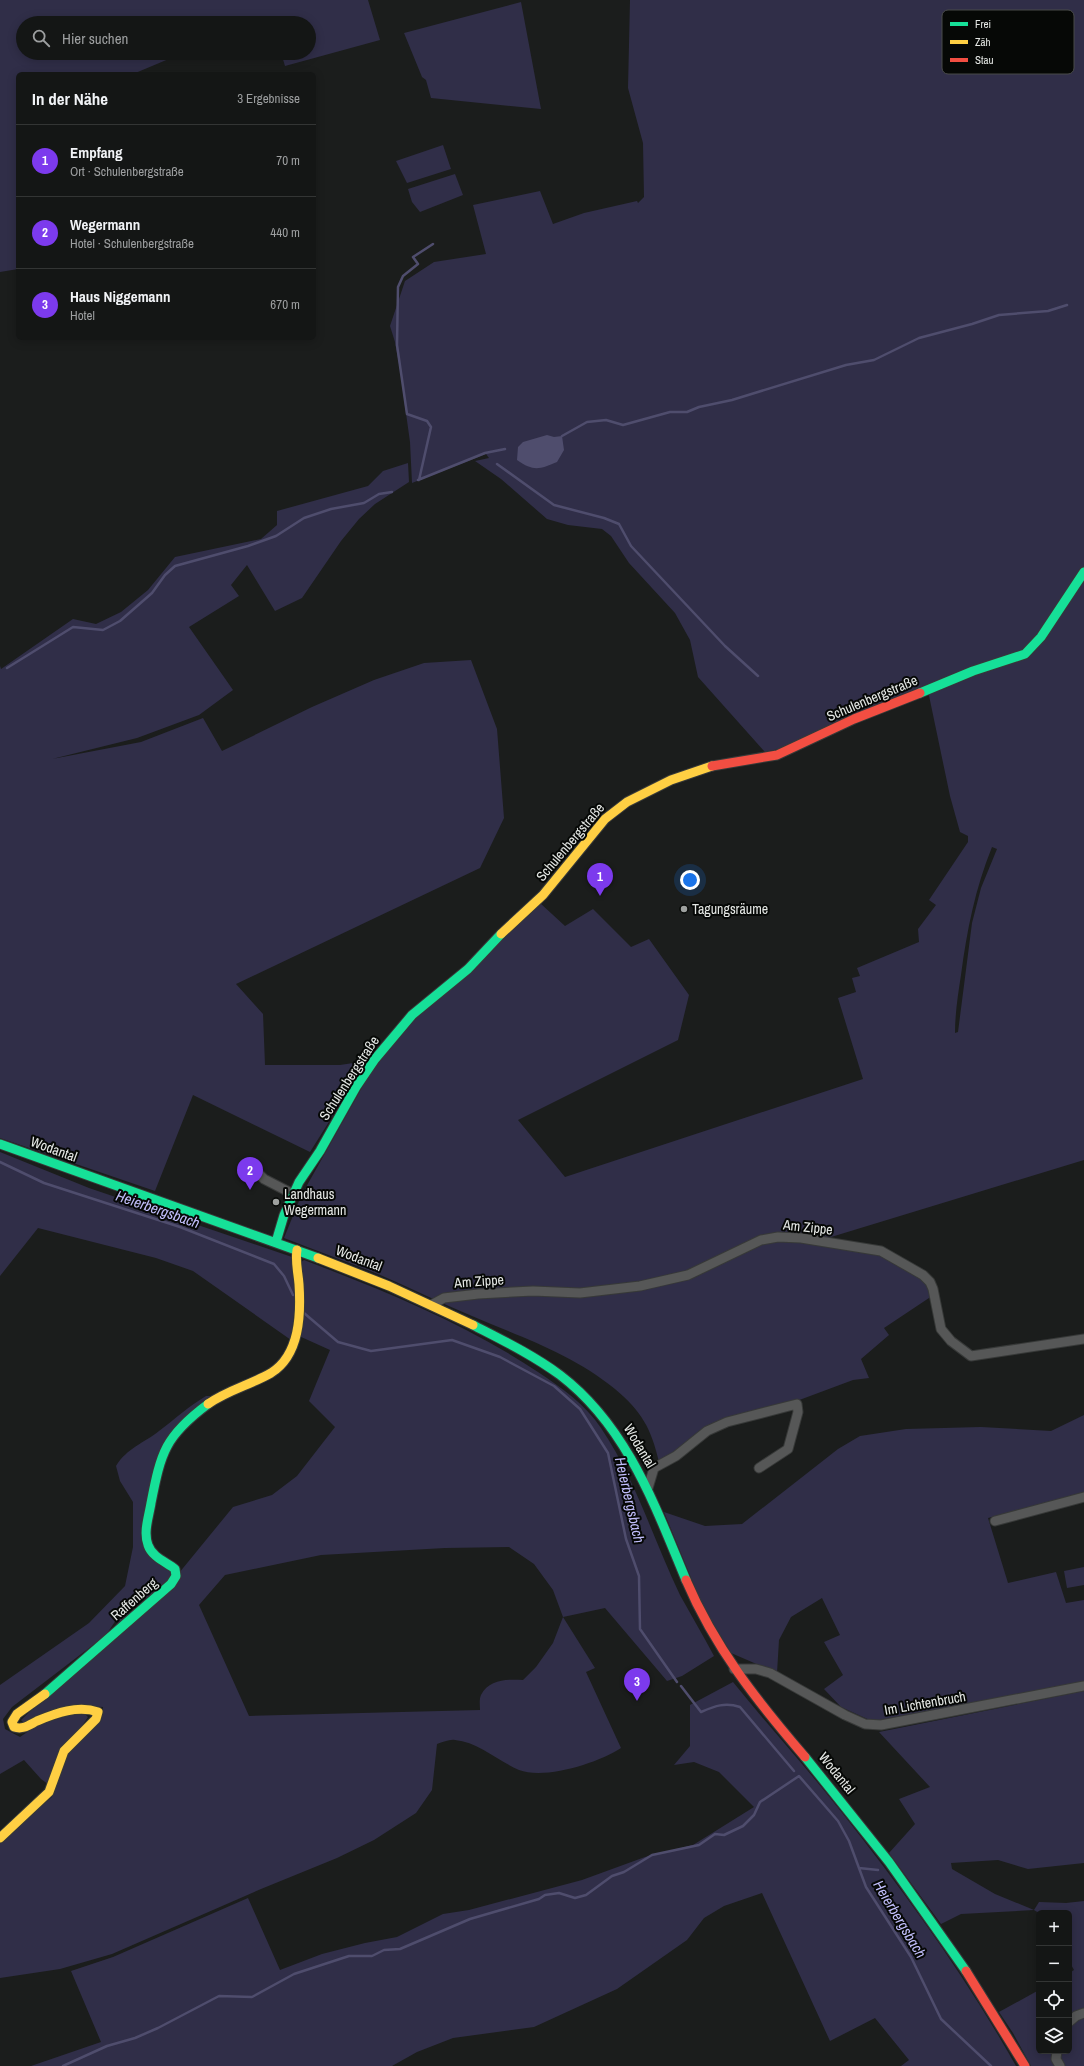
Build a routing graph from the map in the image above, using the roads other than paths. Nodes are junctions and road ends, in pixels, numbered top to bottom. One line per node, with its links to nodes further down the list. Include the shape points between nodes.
1 (1084, 572): 4 (street, Schulenbergstraße, via 1041,637 1025,654 973,671 854,719 777,755 714,765 671,780 605,818 543,895 468,969 412,1015 397,1031 356,1087)
2 (0, 1144): 5 (street, Wodantal)
3 (253, 1168): 4 (street, via 264,1180)
4 (293, 1194): 5 (street, Schulenbergstraße)
5 (276, 1242): 6 (street, Wodantal)
6 (297, 1250): 7 (street, Wodantal, via 365,1274); 15 (street, Raffenberg, via 299,1310 294,1342 283,1363 261,1378 210,1403 172,1435 162,1455 156,1476 147,1539 151,1551 175,1569 176,1576 171,1584 53,1688 17,1714 12,1722 21,1729 40,1719 67,1711 93,1709 98,1712 96,1719 61,1755 49,1792)
7 (433, 1304): 8 (street, Am Zippe, via 444,1298 478,1294 580,1293 640,1286 688,1274 746,1246 778,1236 881,1251 907,1264 930,1282 941,1329 951,1341 971,1356); 10 (street, Wodantal, via 526,1353 567,1380 608,1421)
8 (1084, 1339)
9 (759, 1468): 10 (street, Wodantal, via 788,1449 798,1412 797,1404 728,1422 706,1431 676,1456 654,1468)
10 (648, 1488): 13 (street, Wodantal, via 690,1591 708,1628)
11 (1084, 1497): 12 (street)
12 (995, 1521)
13 (734, 1669): 14 (street, Im Lichtenbruch, via 756,1669 770,1673 845,1716 865,1724 882,1725); 19 (street, Wodantal, via 840,1798 908,1888 989,2006)
14 (1084, 1686)
15 (0, 1838)
16 (1084, 2013): 17 (street)
17 (1072, 2019)
18 (1057, 2054): 20 (street)
19 (1026, 2066)
20 (1060, 2066)

